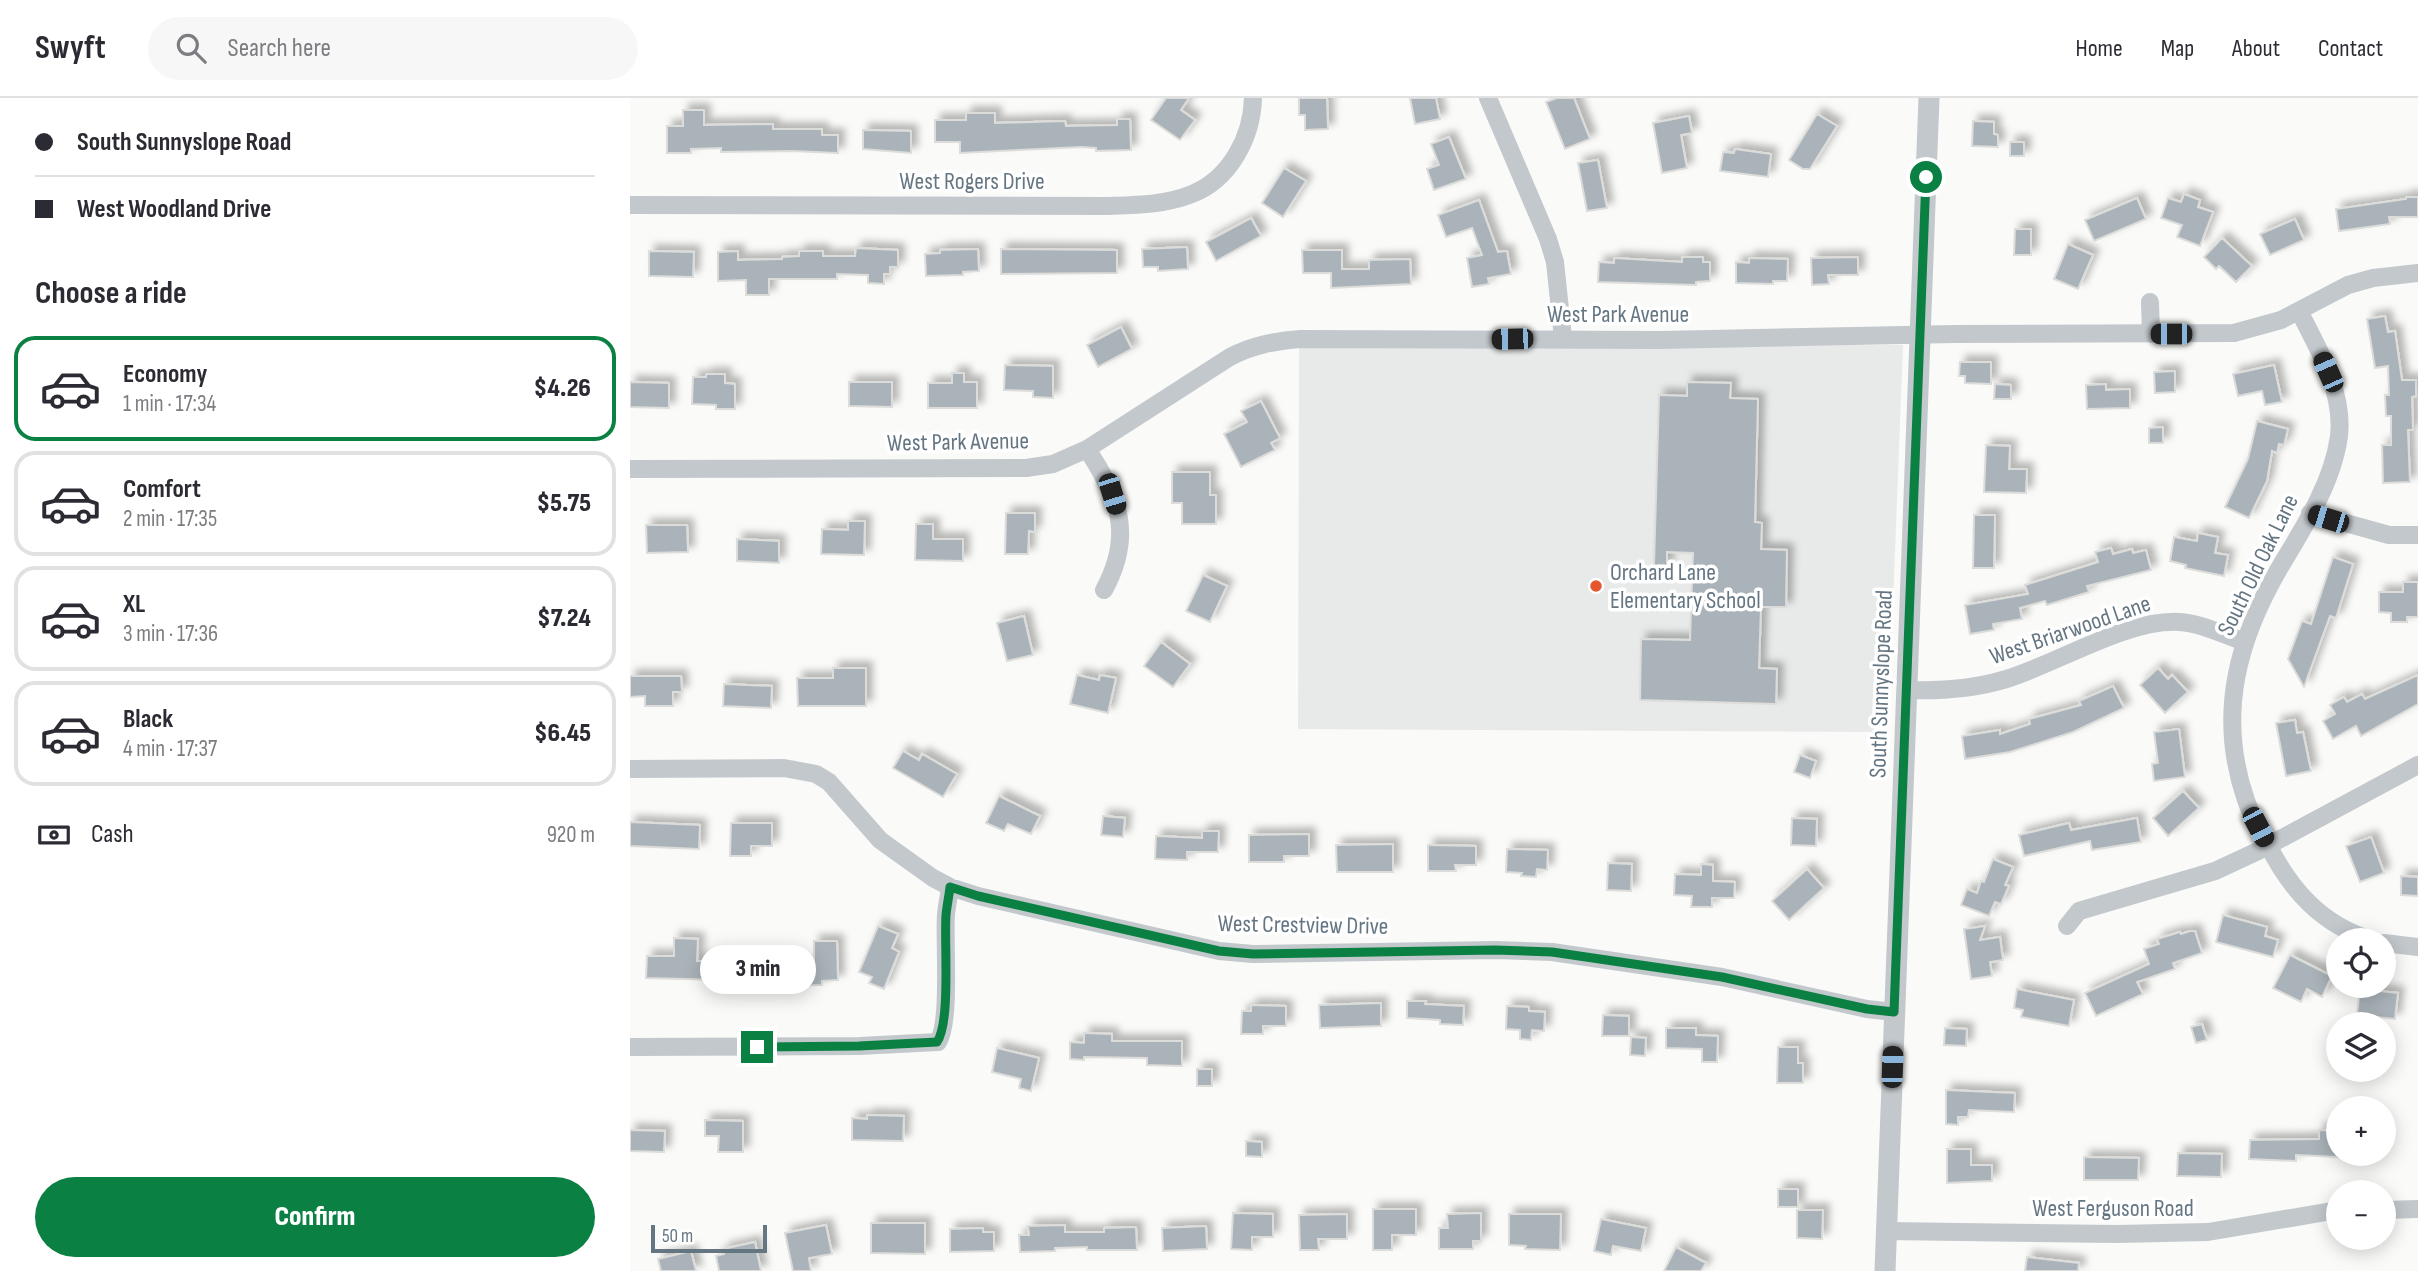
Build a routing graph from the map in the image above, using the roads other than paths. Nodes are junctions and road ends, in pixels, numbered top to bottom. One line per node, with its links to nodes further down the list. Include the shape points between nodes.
1 (1253, 98): 4 (street, West Rogers Drive, via 1250,126 1234,159 1207,186 1165,202 1106,206)
2 (1488, 98): 10 (street, via 1548,239)
3 (1929, 98): 9 (street, South Sunnyslope Road)
4 (630, 205)
5 (2418, 273): 7 (street, West Park Avenue, via 2348,285)
6 (2150, 302): 8 (street)
7 (2299, 311): 8 (street, West Park Avenue, via 2234,333); 13 (street, South Old Oak Lane, via 2328,372 2339,416 2335,454)
8 (2151, 334): 9 (street, West Park Avenue)
9 (1920, 336): 10 (street, West Park Avenue); 17 (street, South Sunnyslope Road)
10 (1563, 338): 11 (street, West Park Avenue, via 1274,341 1230,357)
11 (1087, 449): 12 (street, West Park Avenue, via 1053,464 1026,468); 15 (street, via 1121,520 1119,556)
12 (630, 469)
13 (2310, 513): 14 (street, via 2389,535); 16 (street, South Old Oak Lane, via 2274,576)
14 (2418, 535)
15 (1104, 590)
16 (2245, 642): 17 (street, West Briarwood Lane, via 2192,624 2160,622 2005,680 1944,691); 20 (street, South Old Oak Lane, via 2231,705 2232,736 2245,798)
17 (1908, 691): 26 (street, South Sunnyslope Road)
18 (2418, 765): 20 (street)
19 (630, 769): 21 (street, West Crestview Drive, via 784,768 816,774 829,782 880,839)
20 (2268, 845): 22 (street, via 2215,871 2079,911); 23 (street, South Old Oak Lane, via 2298,891)
21 (950, 887): 26 (street, West Crestview Drive, via 1219,951 1552,952 1722,977); 27 (street, via 944,1013 937,1042)
22 (2067, 926)
23 (2342, 928)
24 (2396, 944): 25 (street)
25 (2418, 947)
26 (1894, 1012): 31 (street, South Sunnyslope Road)
27 (630, 1047)
28 (2418, 1209): 29 (street)
29 (2396, 1210)
30 (2326, 1212): 31 (street, West Ferguson Road, via 2208,1233)
31 (1886, 1231): 32 (street, South Sunnyslope Road)
32 (1885, 1271)

